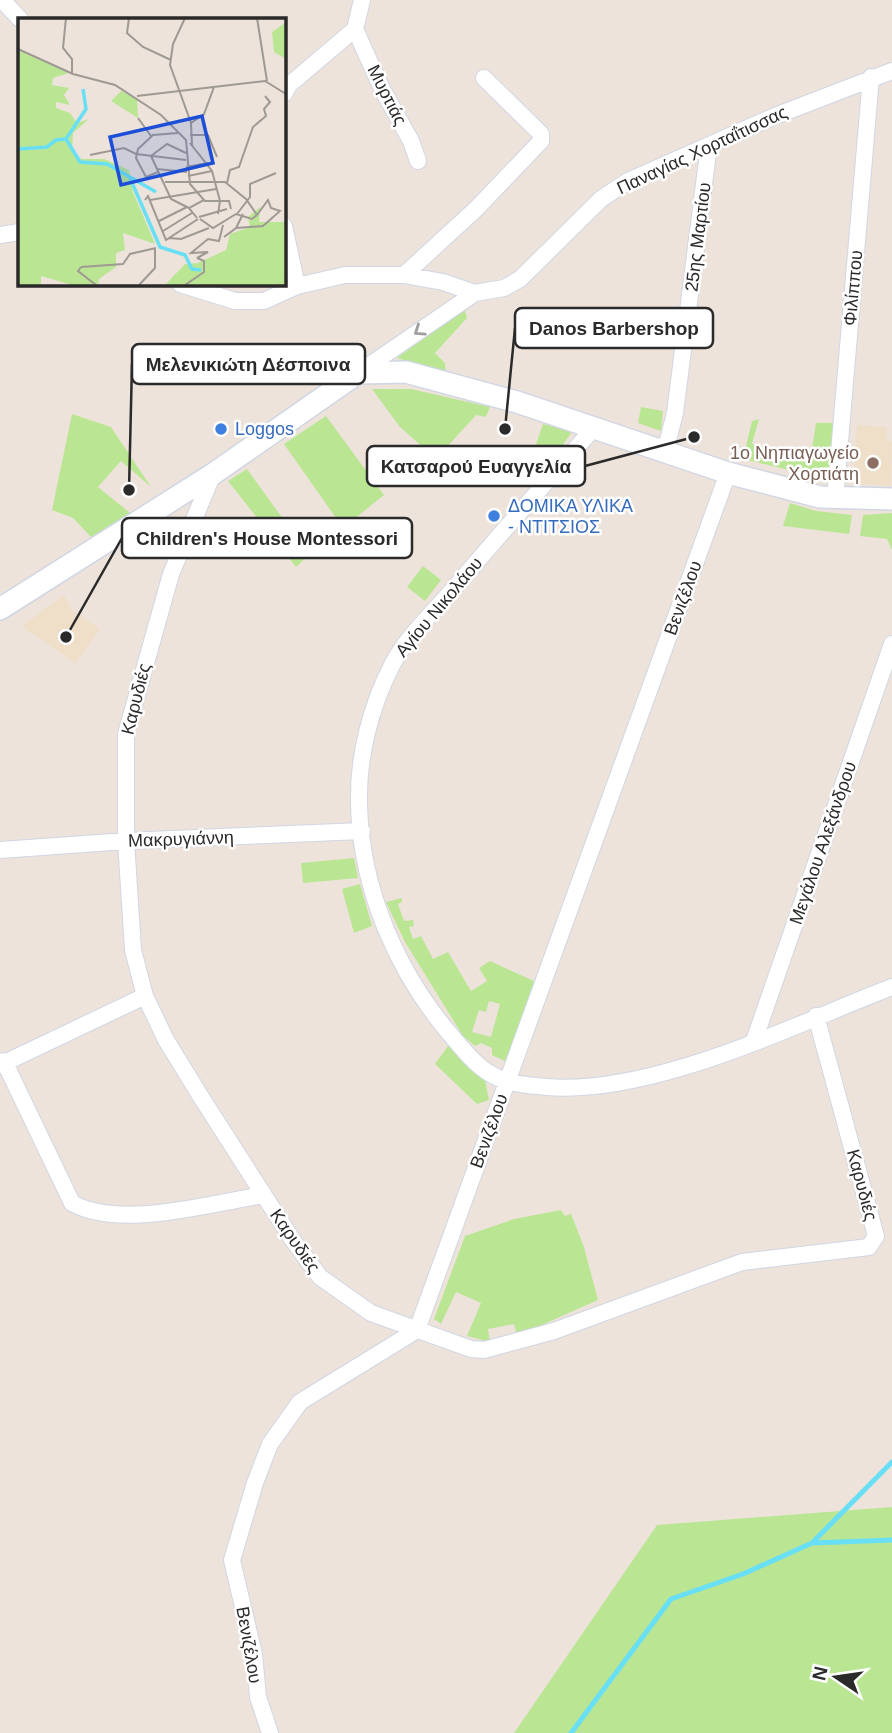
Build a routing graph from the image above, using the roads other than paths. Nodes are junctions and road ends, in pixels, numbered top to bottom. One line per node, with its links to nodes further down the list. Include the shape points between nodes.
1 (2, 0): 3 (street)
2 (362, 0): 4 (street)
3 (19, 18)
4 (355, 29): 8 (street); 10 (street, Μυρτιάς)
5 (892, 71): 6 (street, Παναγίας Χορταΐτισσας)
6 (870, 77): 9 (street, Παναγίας Χορταΐτισσας); 24 (street, Φιλίππου)
7 (484, 78): 14 (street, via 541,134 541,141)
8 (285, 92)
9 (709, 145): 17 (street, Παναγίας Χορταΐτισσας, via 628,181 601,199 520,279 504,288); 20 (street, 25ης Μαρτίου, via 675,413)
10 (418, 162)
11 (285, 231): 16 (street)
12 (18, 232): 13 (street)
13 (0, 235)
14 (404, 275): 16 (street, via 345,275); 17 (street)
15 (183, 285): 16 (street, via 235,300 264,301)
16 (297, 286)
17 (475, 293): 18 (street, Παναγίας Χορταΐτισσας, one-way to 18)
18 (358, 373): 19 (street, via 406,372 517,402); 22 (street)
19 (593, 429): 20 (street); 27 (street, Αγίου Νικολάου, via 393,663 364,745 359,803)
20 (665, 452): 21 (street)
21 (728, 473): 24 (street); 35 (street, Βενιζέλου)
22 (213, 474): 25 (street); 28 (street, Καρυδιές, via 171,575 126,734)
23 (892, 499): 24 (street)
24 (835, 500)
25 (0, 609)
26 (892, 644): 33 (street, Μεγάλου Αλεξάνδρου)
27 (362, 831): 28 (street, Μακρυγιάννη); 35 (street, Αγίου Νικολάου, via 379,910 395,951 443,1027 472,1059)
28 (125, 841): 29 (street, Μακρυγιάννη); 31 (street, Καρυδιές, via 133,950)
29 (0, 850)
30 (892, 987): 32 (street, Αγίου Νικολάου)
31 (145, 996): 34 (street); 36 (street, Καρυδιές, via 166,1040)
32 (816, 1016): 33 (street, Αγίου Νικολάου); 37 (street, Καρυδιές, via 876,1236 869,1247 743,1262 554,1331 484,1350)
33 (754, 1041): 35 (street, Αγίου Νικολάου, via 669,1070 612,1083 549,1087)
34 (2, 1063): 36 (street, via 72,1203 85,1211 114,1216)
35 (507, 1082): 37 (street, Βενιζέλου)
36 (264, 1195): 37 (street, Καρυδιές, via 320,1277 372,1313)
37 (417, 1330): 38 (street, Βενιζέλου, via 300,1402 270,1444 255,1483 232,1560 254,1654 258,1697)
38 (270, 1733)

